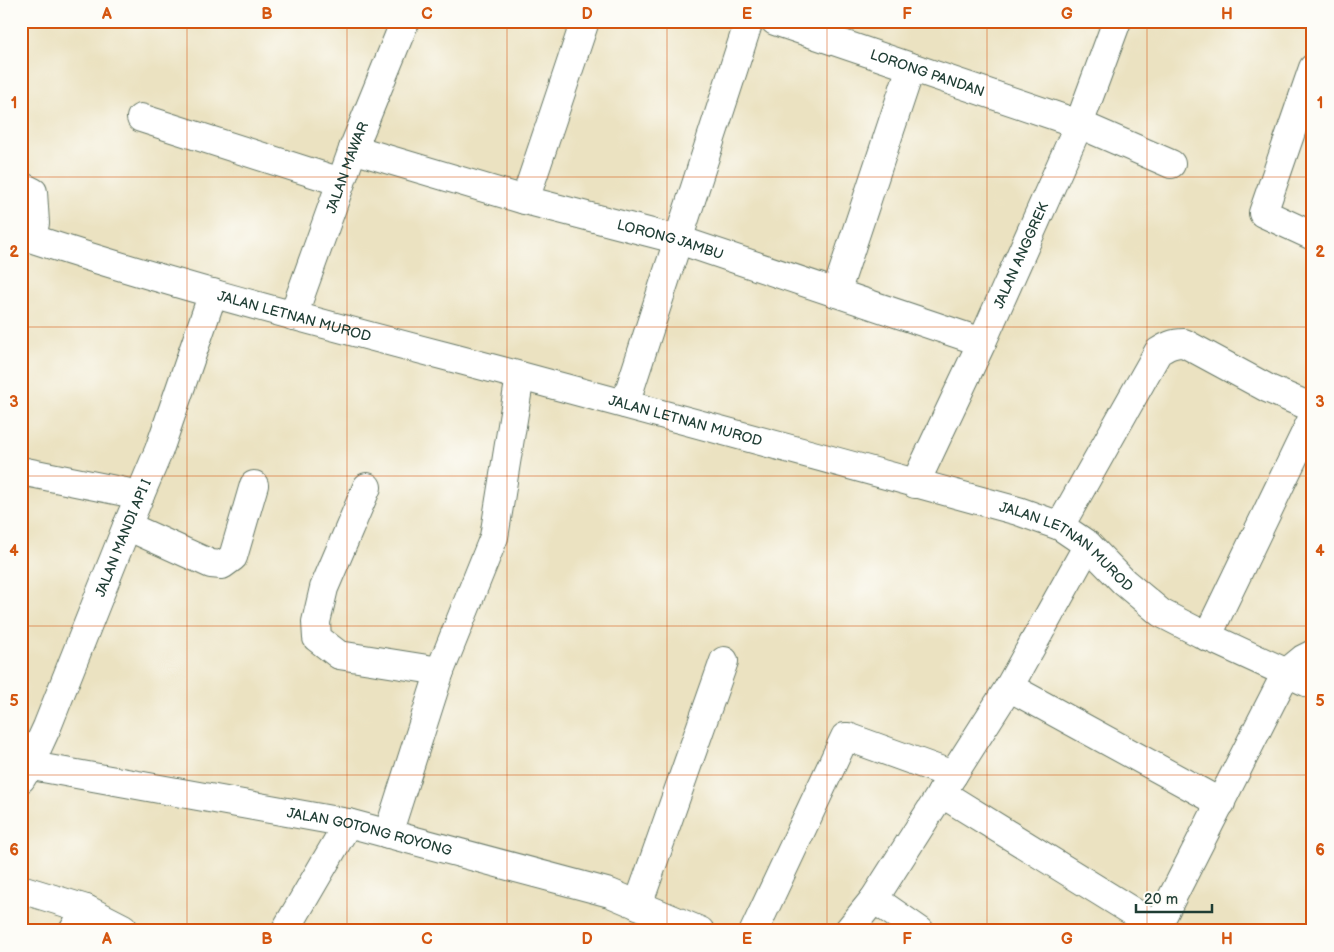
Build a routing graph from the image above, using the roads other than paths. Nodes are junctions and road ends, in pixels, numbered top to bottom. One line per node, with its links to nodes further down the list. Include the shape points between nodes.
1 (405, 21): 10 (street, JALAN MAWAR)
2 (585, 21): 14 (street)
3 (749, 21): 17 (street)
4 (775, 21): 6 (street, LORONG PANDAN)
5 (1116, 21): 9 (street, JALAN ANGGREK)
6 (911, 67): 9 (street, LORONG PANDAN); 19 (street)
7 (1313, 68): 15 (street, via 1263,213)
8 (141, 118): 12 (street)
9 (1079, 124): 11 (street, LORONG PANDAN); 21 (street, JALAN ANGGREK)
10 (353, 149): 12 (street, JALAN MAWAR); 14 (street, LORONG JAMBU)
11 (1171, 164)
12 (342, 182): 20 (street, JALAN MAWAR)
13 (21, 186): 16 (street, via 33,192 35,223)
14 (525, 200): 17 (street, LORONG JAMBU)
15 (1313, 236)
16 (26, 237): 18 (street, JALAN LETNAN MUROD)
17 (679, 240): 19 (street, LORONG JAMBU); 23 (street)
18 (213, 292): 20 (street, JALAN LETNAN MUROD); 30 (street, JALAN MANDI API I, via 159,450)
19 (836, 293): 21 (street, LORONG JAMBU)
20 (293, 316): 22 (street, JALAN LETNAN MUROD)
21 (982, 342): 27 (street, JALAN ANGGREK)
22 (520, 376): 23 (street, JALAN LETNAN MUROD); 37 (street, via 494,537)
23 (625, 404): 27 (street, JALAN LETNAN MUROD)
24 (1313, 408): 32 (street, via 1268,389 1184,343 1167,346 1158,352)
25 (1313, 417): 34 (street)
26 (21, 471): 30 (street)
27 (916, 484): 32 (street, JALAN LETNAN MUROD, via 1018,511)
28 (254, 485): 31 (street, via 233,557 222,565 211,564)
29 (367, 487): 37 (street, via 324,588 316,622 318,638 339,655)
30 (140, 495): 31 (street, JALAN MANDI API I)
31 (126, 526): 41 (street, JALAN MANDI API I, via 48,727)
32 (1060, 526): 33 (street, JALAN LETNAN MUROD)
33 (1088, 545): 34 (street, JALAN LETNAN MUROD, via 1124,582 1161,613); 40 (street)
34 (1207, 637): 38 (street, JALAN LETNAN MUROD)
35 (1313, 654): 38 (street)
36 (724, 661): 48 (street)
37 (440, 671): 45 (street)
38 (1286, 673): 39 (street, JALAN LETNAN MUROD); 43 (street)
39 (1313, 685)
40 (1009, 687): 42 (street); 43 (street)
41 (24, 770): 44 (street, JALAN GOTONG ROYONG)
42 (947, 784): 47 (street); 51 (street); 54 (street, via 845,737)
43 (1221, 803): 51 (street)
44 (348, 824): 45 (street, JALAN GOTONG ROYONG); 53 (street)
45 (388, 834): 48 (street, JALAN GOTONG ROYONG, via 610,893)
46 (21, 888): 49 (street)
47 (874, 899): 55 (street); 56 (street)
48 (638, 905): 50 (street, JALAN GOTONG ROYONG)
49 (80, 920): 52 (street)
50 (689, 929)
51 (1159, 929)
52 (125, 931)
53 (285, 931)
54 (754, 931)
55 (848, 931)
56 (920, 931)

